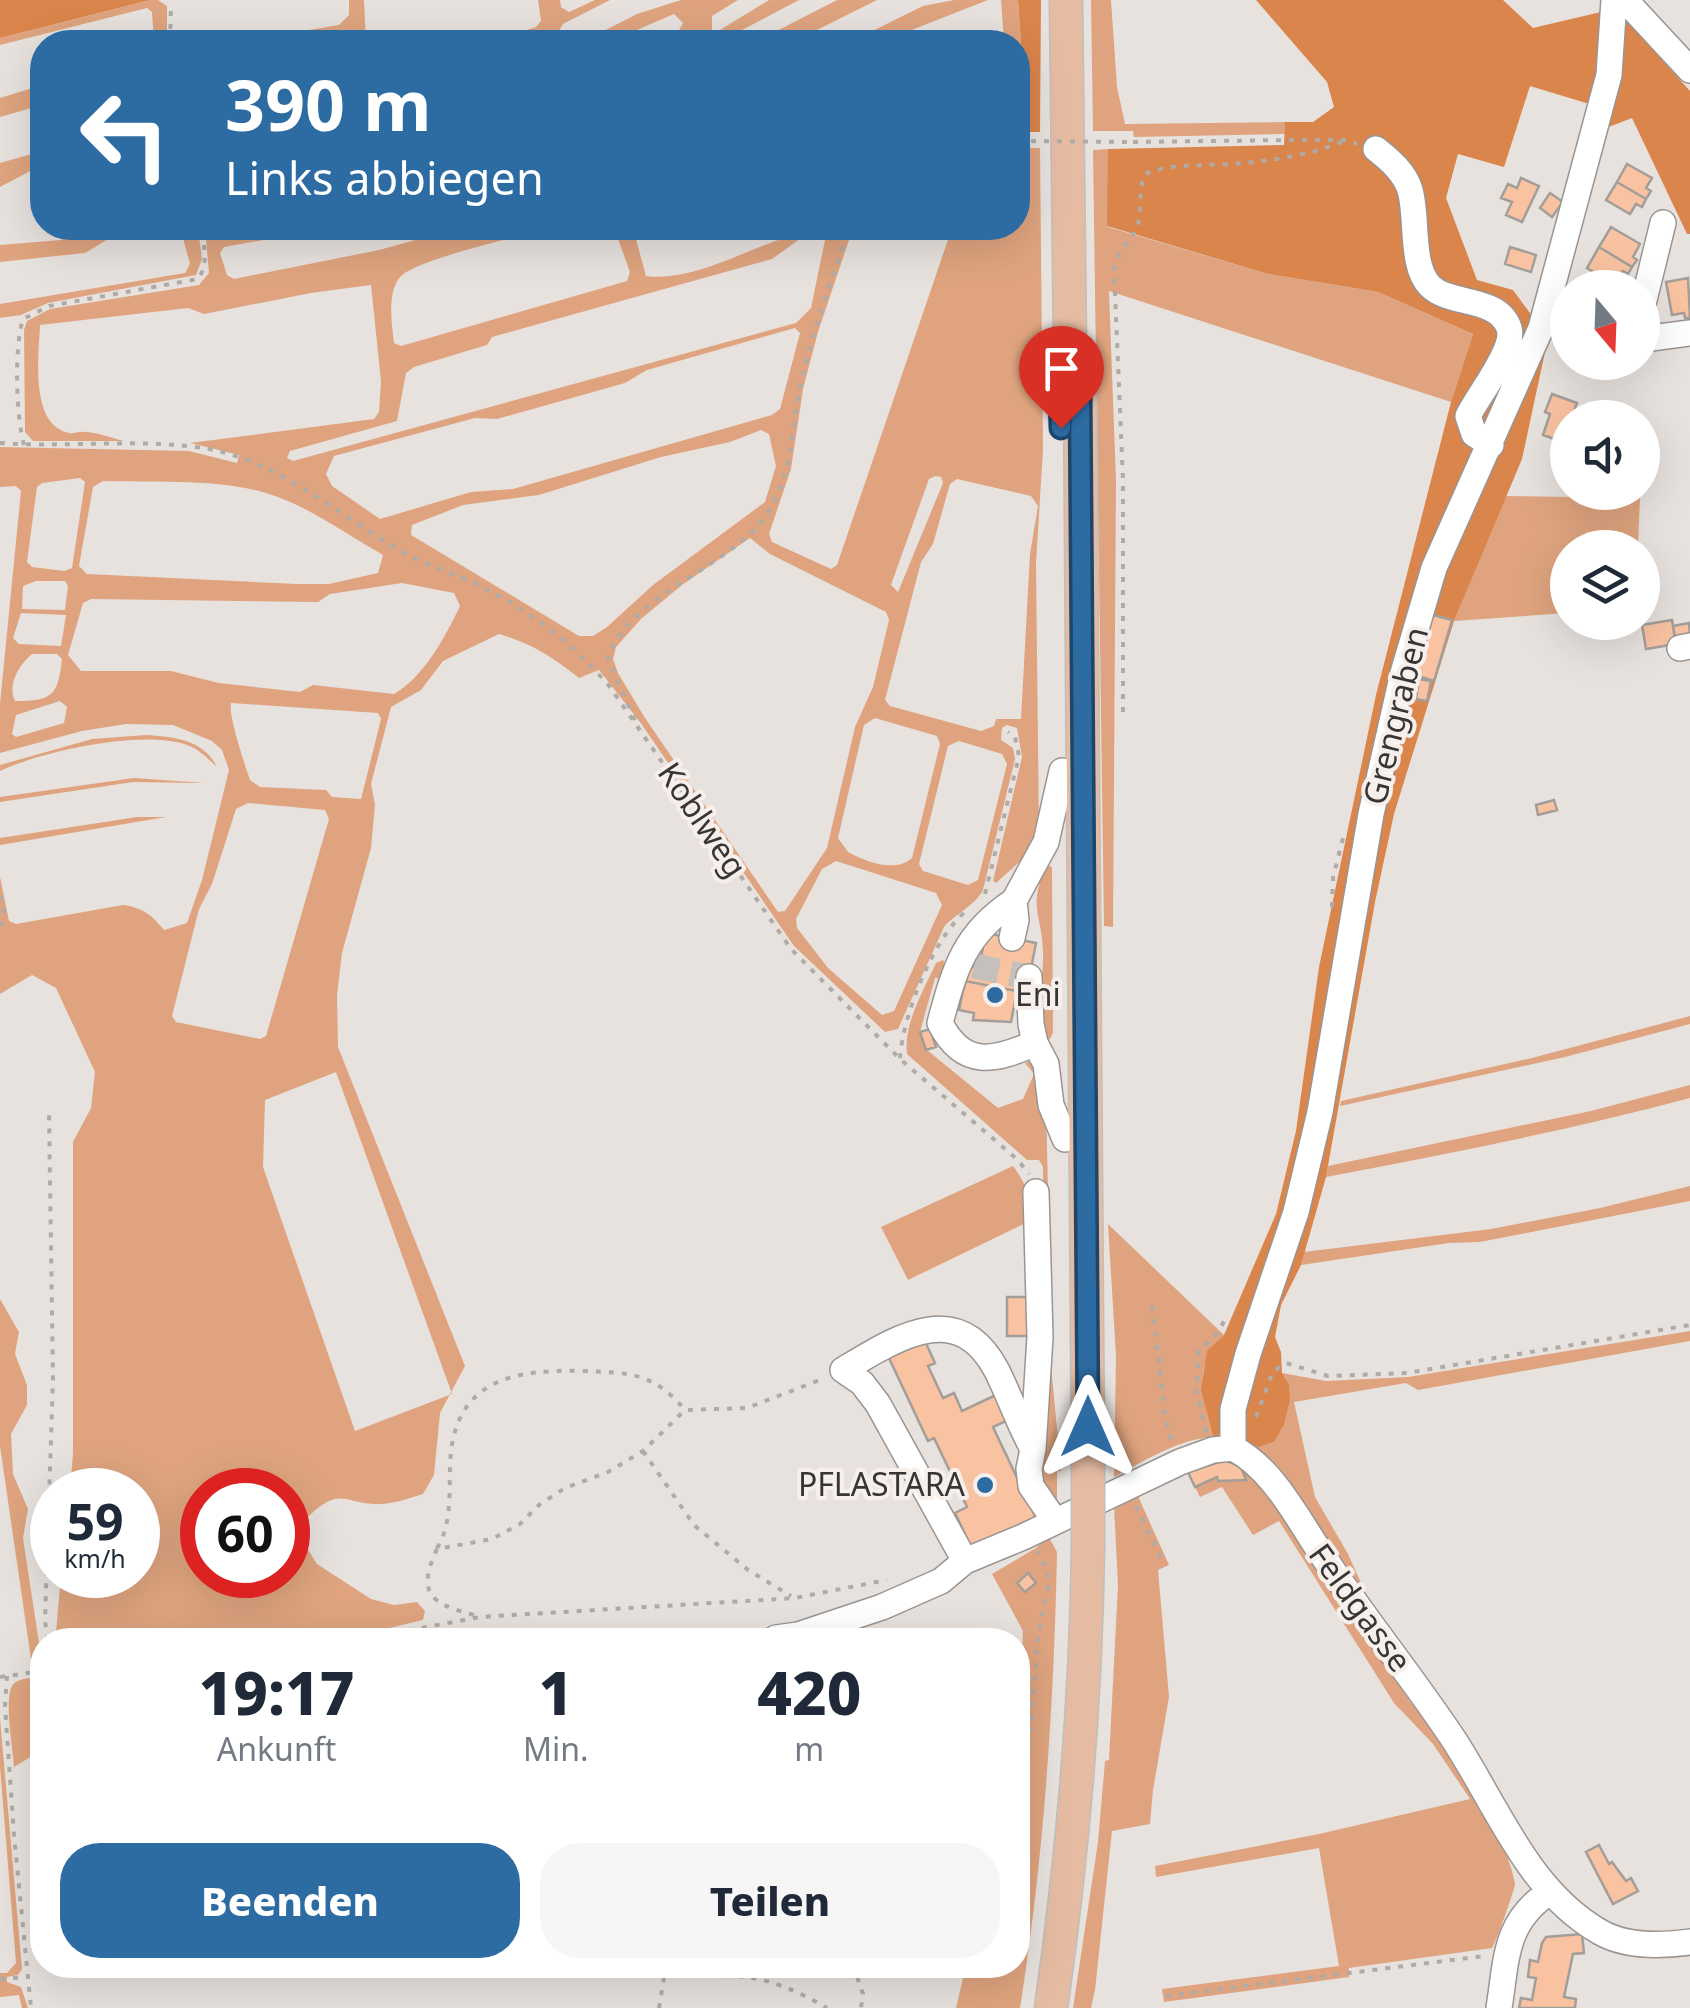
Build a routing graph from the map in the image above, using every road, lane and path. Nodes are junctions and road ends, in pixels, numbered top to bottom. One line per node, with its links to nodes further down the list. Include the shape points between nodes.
1 (1066, 0): 16 (main road)
2 (1614, 0): 19 (street, Grengraben, via 1609,75 1541,328)
3 (1625, 0): 6 (street)
4 (171, 5): 5 (path)
5 (170, 30)
6 (1690, 70)
7 (1346, 140): 8 (path, bridge); 9 (path); 20 (path, via 1293,156 1145,174 1138,226 1114,269)
8 (1030, 141)
9 (1376, 149): 19 (street, via 1410,188 1421,273 1432,289 1493,310 1509,326 1511,345 1468,416 1474,434)
10 (1663, 223): 13 (street)
11 (204, 240): 18 (path, via 198,279 49,306 24,318)
12 (845, 240): 21 (path, via 799,390 789,468 775,501 761,523 680,582 612,645 608,659)
13 (1651, 270)
14 (1690, 333): 15 (street)
15 (1660, 338)
16 (1070, 348): 23 (main road, via 1060,390); 44 (main road, via 1080,390)
17 (0, 443): 18 (path, Koblweg)
18 (24, 445): 21 (path, Koblweg, via 201,449 264,469 404,553 481,586 542,623 588,662)
19 (1490, 445): 43 (street, Grengraben, via 1434,568 1404,673 1371,814 1320,1112 1296,1212 1233,1409)
20 (1123, 712)
21 (637, 724): 32 (path, Koblweg, via 791,949)
22 (1008, 732): 25 (path, via 1018,756)
23 (1062, 771): 26 (street, via 1046,842); 34 (main road)
24 (0, 896): 28 (path)
25 (982, 900)
26 (1014, 900): 29 (street); 31 (street, via 992,915 940,1023 950,1044 990,1059)
27 (970, 908): 32 (path, via 937,950 907,1021)
28 (0, 933)
29 (1012, 938)
30 (1030, 977): 31 (street)
31 (1035, 1043): 34 (street)
32 (900, 1060): 35 (path, Koblweg, via 1018,1160)
33 (49, 1114): 56 (path)
34 (1065, 1139): 44 (main road)
35 (1036, 1192): 41 (street, via 1040,1337)
36 (1152, 1306): 45 (path, via 1165,1416)
37 (1224, 1321): 43 (path, via 1198,1351 1197,1391)
38 (1690, 1326): 43 (path, via 1407,1373 1328,1376 1278,1365 1247,1441)
39 (843, 1370): 40 (path, via 747,1408); 41 (street, via 913,1333 941,1327 966,1335 996,1370); 51 (street, via 878,1404)
40 (685, 1410): 42 (path); 49 (path, via 651,1379 626,1372 541,1370 508,1376 480,1391 460,1420 450,1452 446,1533)
41 (1033, 1450): 47 (street, via 1031,1486)
42 (642, 1451): 49 (path, via 565,1488 492,1539); 54 (path, via 694,1525)
43 (1231, 1451): 45 (street); 62 (street, Feldgasse, via 1283,1498 1455,1741)
44 (1079, 1461): 50 (main road, bridge)
45 (1180, 1462): 46 (street)
46 (1127, 1488): 47 (street); 52 (path)
47 (1056, 1521): 48 (street)
48 (1022, 1538): 51 (street); 61 (path, via 1042,1556 1048,1586)
49 (437, 1548): 55 (path, via 426,1584 432,1598)
50 (1079, 1550): 75 (main road); 76 (main road, via 1082,1746)
51 (965, 1561): 58 (street, via 941,1582)
52 (1164, 1564)
53 (901, 1577): 54 (path)
54 (795, 1598): 55 (path)
55 (480, 1617): 57 (path)
56 (46, 1628)
57 (426, 1628)
58 (819, 1628)
59 (30, 1674): 60 (path)
60 (3, 1677): 65 (path)
61 (1030, 1735)
62 (1549, 1892): 63 (street, Feldgasse, via 1601,1933 1622,1941); 64 (street, via 1520,1918)
63 (1690, 1942)
64 (1508, 1952): 70 (path); 77 (street)
65 (27, 1977): 69 (path); 71 (path)
66 (663, 1978): 72 (path)
67 (750, 1978): 73 (path)
68 (858, 1978): 74 (path)
69 (0, 1979)
70 (1166, 1996)
71 (31, 2008)
72 (660, 2008)
73 (827, 2008)
74 (861, 2008)
75 (1034, 2008)
76 (1051, 2008)
77 (1499, 2008)

